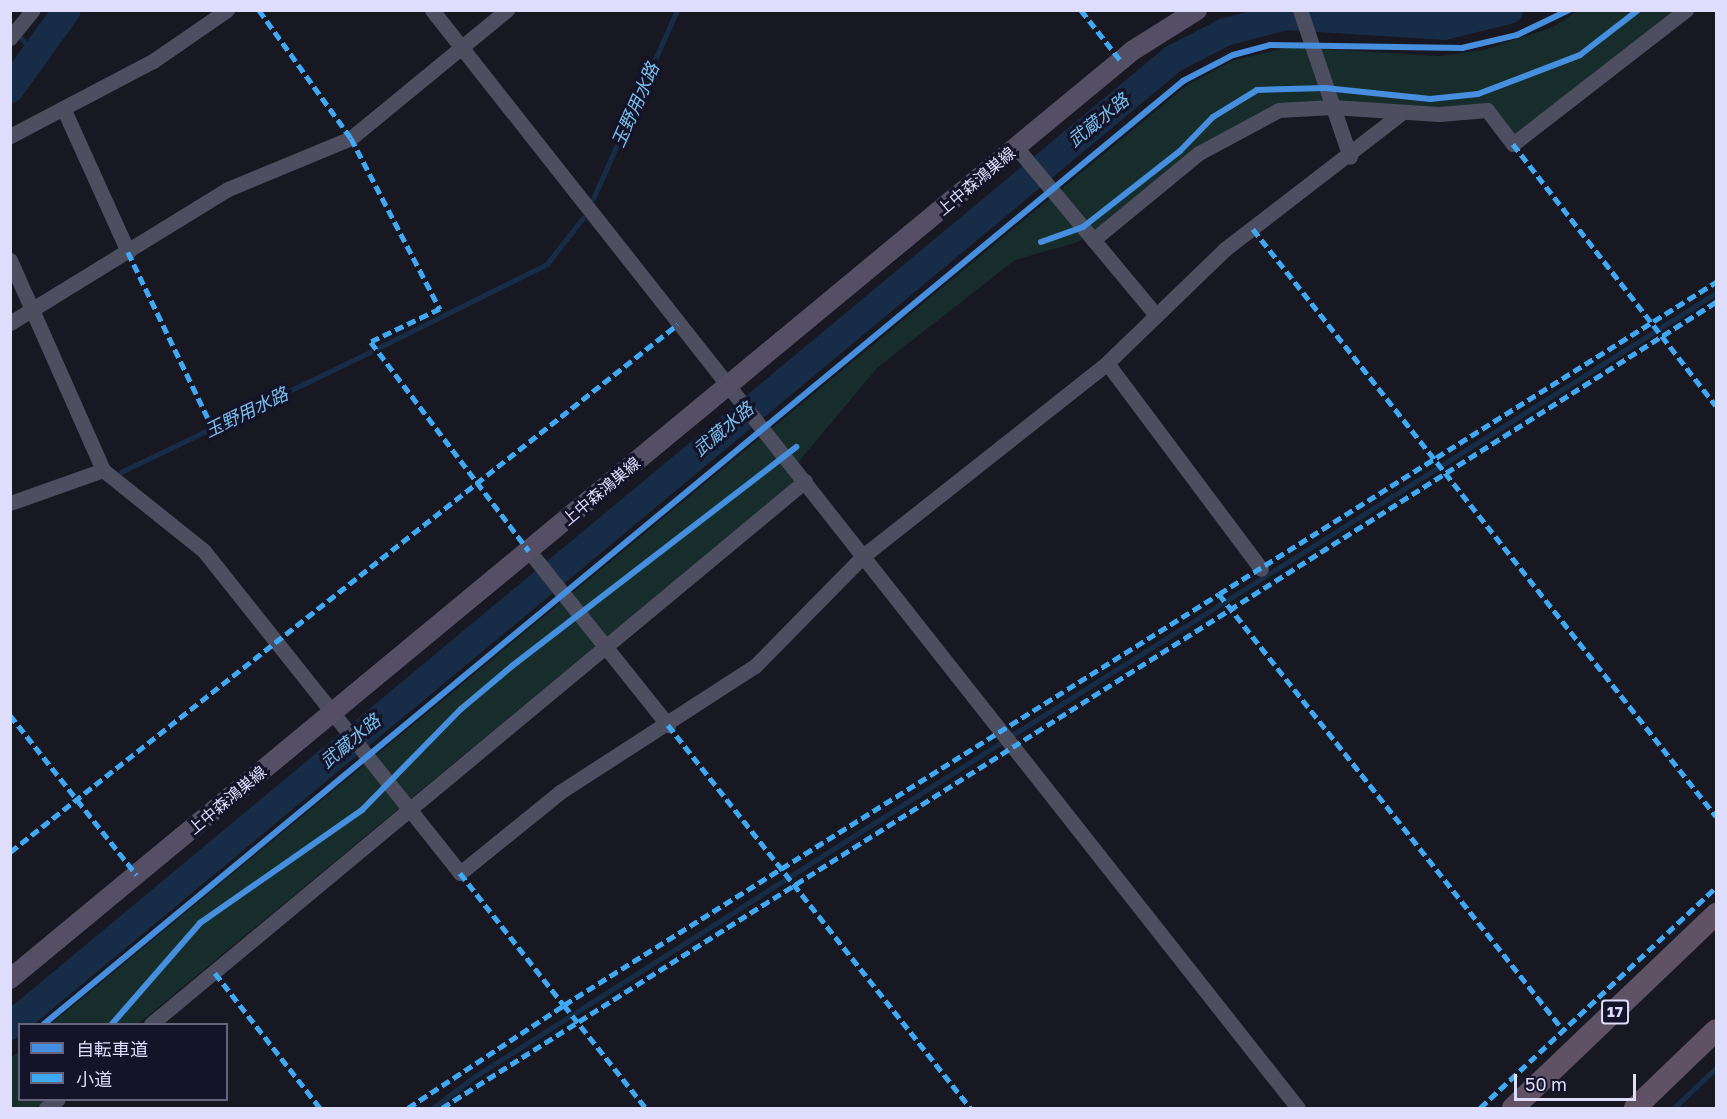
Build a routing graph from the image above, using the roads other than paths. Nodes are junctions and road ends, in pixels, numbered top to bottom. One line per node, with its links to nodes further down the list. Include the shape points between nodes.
1 (33, 10): 8 (street)
2 (227, 10): 11 (street, via 162,56)
3 (432, 10): 9 (street)
4 (507, 10): 9 (street)
5 (1197, 10): 14 (main road, 上中森鴻巣線, via 1132,51)
6 (1300, 10): 10 (street)
7 (1686, 10): 12 (street, via 1513,144 1487,110)
8 (10, 38)
9 (461, 49): 17 (street, via 351,138 320,156 243,182); 23 (street)
10 (1332, 107): 12 (street); 15 (street); 16 (street, via 1279,110 1199,153)
11 (64, 110): 13 (street); 17 (street)
12 (1400, 114): 15 (street)
13 (10, 136)
14 (1021, 153): 16 (street); 23 (main road, 上中森鴻巣線)
15 (1350, 157): 20 (street, via 1225,249)
16 (1093, 240): 20 (street)
17 (128, 252): 19 (street)
18 (10, 260): 19 (street)
19 (33, 306): 21 (street); 24 (street)
20 (1156, 315): 22 (street)
21 (10, 323)
22 (1107, 363): 27 (street); 29 (street)
23 (732, 393): 25 (street); 28 (main road, 上中森鴻巣線)
24 (103, 470): 26 (street); 31 (street, via 204,551)
25 (805, 481): 27 (street); 30 (street)
26 (10, 503)
27 (863, 556): 32 (street, via 755,666); 38 (street)
28 (533, 557): 30 (street); 31 (main road, 上中森鴻巣線)
29 (1261, 568)
30 (604, 645): 32 (street); 33 (street)
31 (337, 719): 33 (street); 35 (main road, 上中森鴻巣線)
32 (668, 725): 33 (street, via 560,792 460,873)
33 (408, 808): 36 (street)
34 (1716, 914): 39 (highway, 17)
35 (10, 979)
36 (152, 1023)
37 (1716, 1030): 40 (highway)
38 (1298, 1108)
39 (1513, 1108)
40 (1635, 1108)

